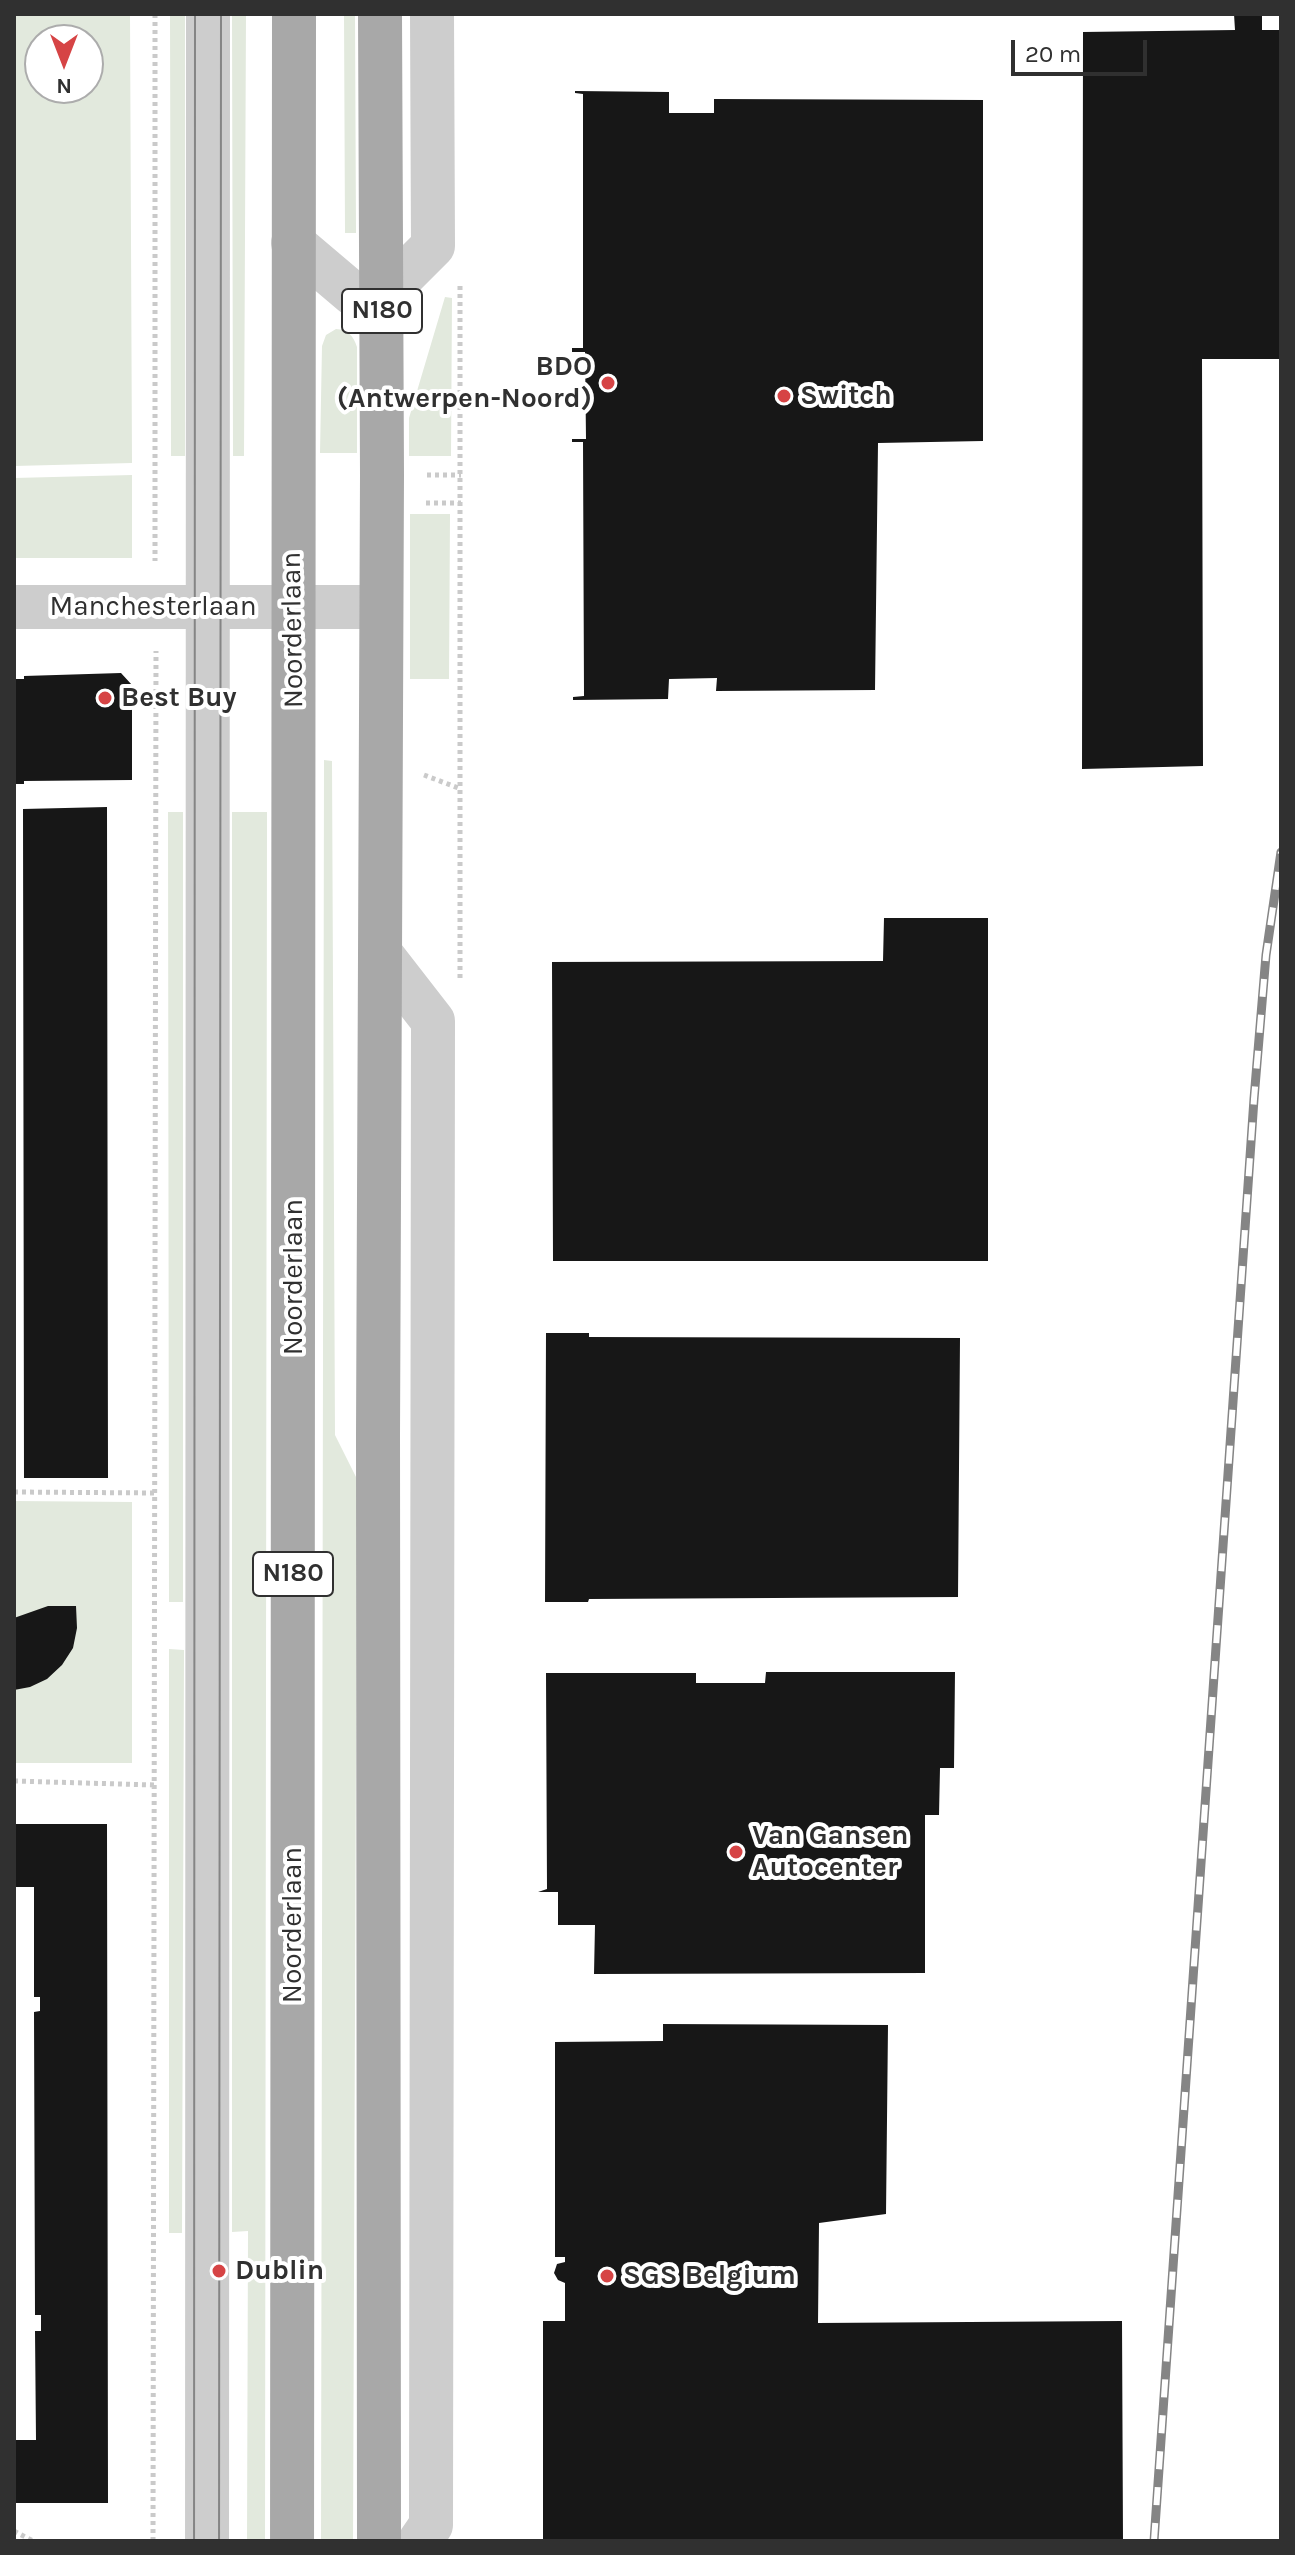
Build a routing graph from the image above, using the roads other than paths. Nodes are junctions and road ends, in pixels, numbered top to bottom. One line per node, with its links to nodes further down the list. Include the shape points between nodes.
1 (208, 14): 8 (street)
2 (294, 14): 5 (main road, Noorderlaan / N180)
3 (380, 14): 6 (main road, N180)
4 (432, 14): 6 (street, via 433,246)
5 (293, 243): 6 (street, via 352,293); 9 (main road, Noorderlaan / N180)
6 (382, 297): 10 (main road, N180)
7 (14, 607): 8 (street, Manchesterlaan)
8 (207, 607): 9 (street, Manchesterlaan); 12 (street)
9 (292, 607): 10 (street, Manchesterlaan); 13 (main road, Noorderlaan / N180)
10 (381, 607): 11 (main road, N180)
11 (381, 954): 14 (main road, N180); 15 (street, via 433,1021 431,2525)
12 (207, 2541)
13 (292, 2541)
14 (379, 2541)
15 (420, 2541)

